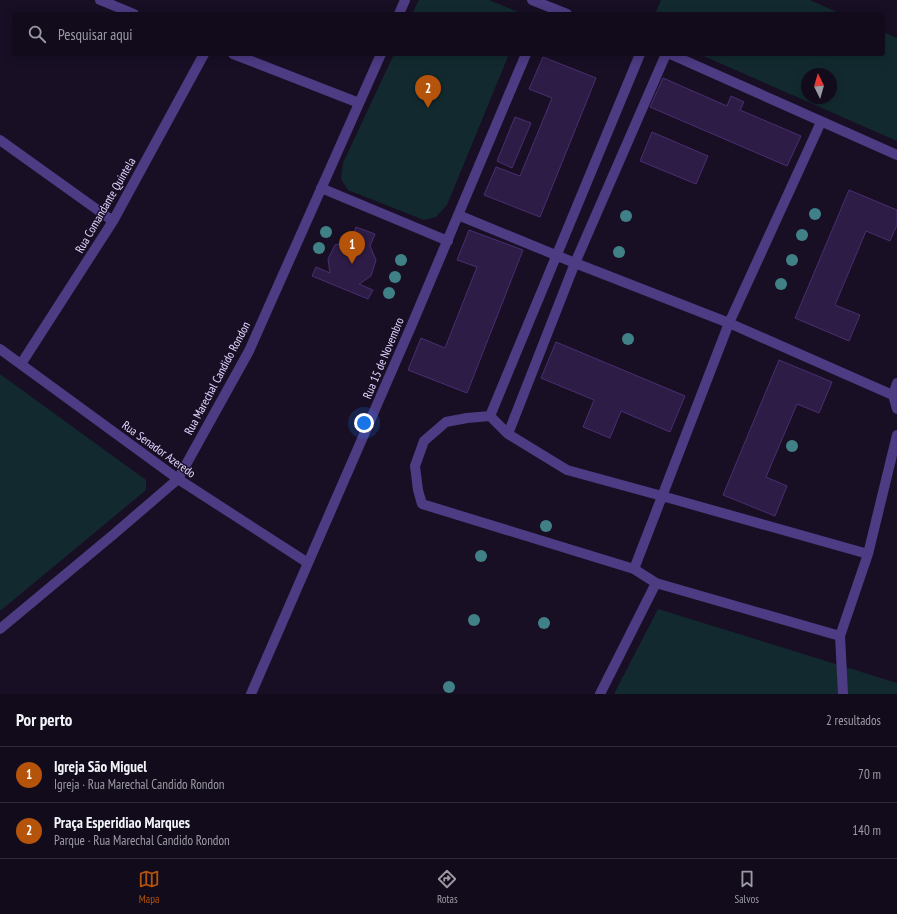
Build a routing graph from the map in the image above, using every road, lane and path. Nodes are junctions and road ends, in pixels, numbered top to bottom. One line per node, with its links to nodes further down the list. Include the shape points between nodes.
1 (100, 0): 5 (street)
2 (405, 0): 6 (street)
3 (532, 0): 4 (street)
4 (546, 7): 7 (street)
5 (129, 12)
6 (400, 12)
7 (560, 12)
8 (203, 56): 21 (street, Rua Comandante Quintela)
9 (238, 56): 15 (street)
10 (380, 56): 15 (street, Rua Marechal Candido Rondon)
11 (525, 56): 20 (street, Rua 15 de Novembro)
12 (639, 56): 23 (street)
13 (665, 56): 24 (street)
14 (674, 56): 16 (street)
15 (359, 103): 19 (street, Rua Marechal Candido Rondon)
16 (821, 122): 18 (street); 25 (street)
17 (0, 140): 21 (street)
18 (897, 155)
19 (321, 188): 22 (street); 34 (street, Rua Marechal Candido Rondon, via 249,351)
20 (458, 215): 22 (street, Rua 15 de Novembro); 23 (street)
21 (113, 221): 27 (street, Rua Comandante Quintela)
22 (448, 241): 37 (street, Rua 15 de Novembro)
23 (557, 255): 24 (street); 31 (street)
24 (576, 263): 25 (street); 32 (street)
25 (729, 323): 29 (street); 35 (street)
26 (0, 349): 27 (street, Rua Senador Azeredo)
27 (21, 364): 34 (street, Rua Senador Azeredo)
28 (897, 383): 29 (street)
29 (895, 396): 30 (street)
30 (897, 409)
31 (490, 416): 32 (street); 38 (street, via 446,422 424,441 415,466 422,504)
32 (508, 434): 35 (street, via 567,470)
33 (897, 435): 36 (street)
34 (178, 479): 37 (street, Rua Senador Azeredo); 40 (street, Rua Marechal Candido Rondon)
35 (662, 496): 36 (street); 38 (street)
36 (868, 554): 41 (street)
37 (308, 563): 42 (street, Rua 15 de Novembro)
38 (634, 569): 39 (street)
39 (656, 583): 41 (street); 43 (street)
40 (0, 629)
41 (840, 636): 44 (street)
42 (251, 694)
43 (600, 694)
44 (843, 694)

